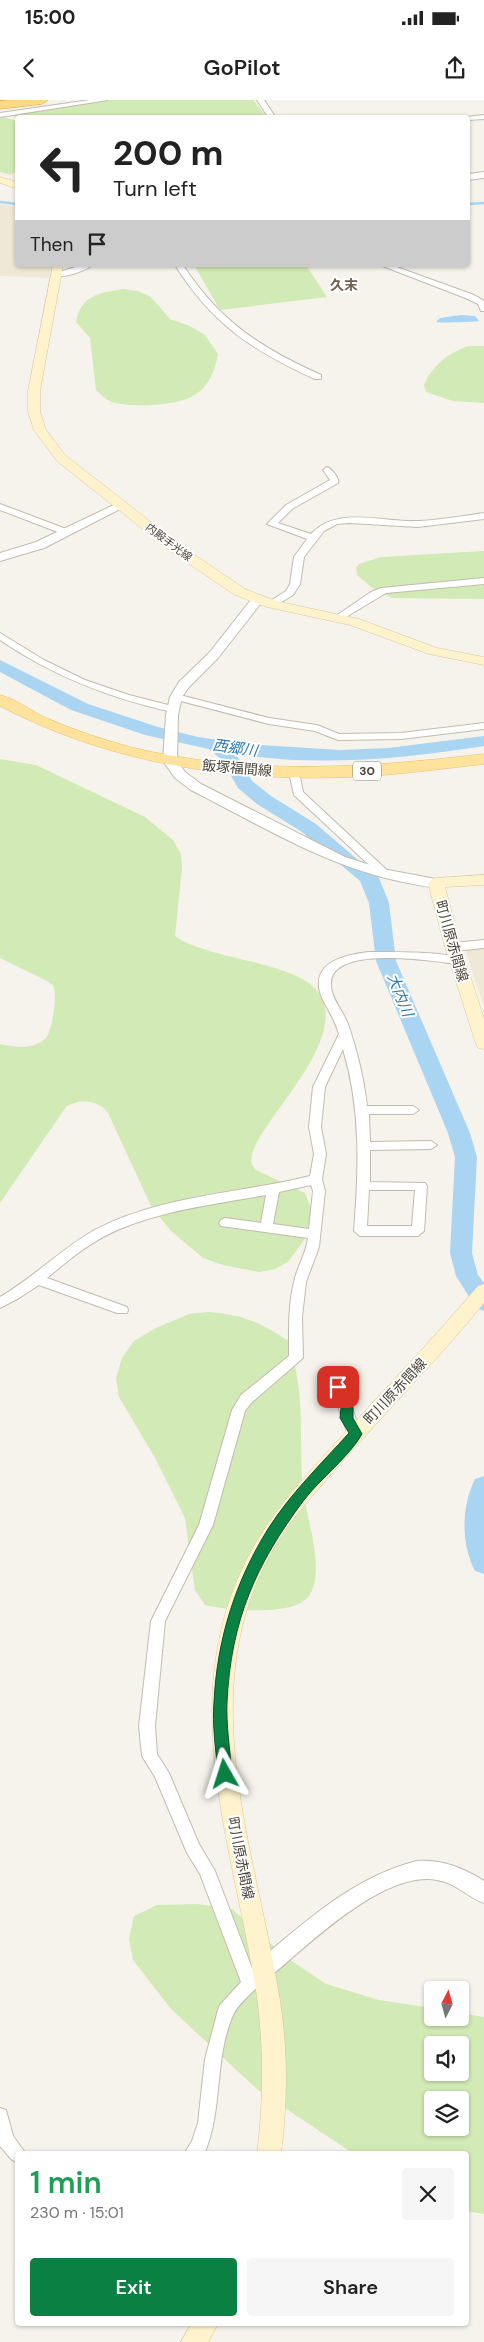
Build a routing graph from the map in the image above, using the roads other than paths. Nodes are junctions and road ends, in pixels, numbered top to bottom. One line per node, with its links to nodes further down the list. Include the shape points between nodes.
1 (5, 100): 5 (highway)
2 (42, 100): 6 (highway)
3 (105, 100): 9 (street, via 0,115)
4 (260, 100): 7 (street)
5 (0, 101)
6 (0, 105)
7 (271, 115)
8 (484, 117): 10 (street)
9 (15, 118)
10 (470, 118)
11 (484, 175): 12 (street)
12 (470, 177)
13 (0, 180): 14 (main road)
14 (15, 185)
15 (73, 267): 18 (street)
16 (180, 267): 20 (street, via 193,290 243,338)
17 (390, 267): 19 (street, via 471,296 482,303)
18 (57, 269): 22 (main road, 内殿手光線, via 34,391 36,421 61,458)
19 (484, 312)
20 (318, 377)
21 (327, 470): 26 (street, via 335,481 289,507 272,524)
22 (120, 505): 25 (street); 29 (main road, 内殿手光線, via 178,550)
23 (0, 507): 25 (street)
24 (484, 516): 26 (street, via 418,524 349,520 321,529)
25 (66, 532): 27 (street, via 40,545)
26 (313, 538): 30 (street, via 299,557 295,584 290,593)
27 (0, 558)
28 (484, 581): 31 (street, via 384,590)
29 (257, 600): 30 (main road, 内殿手光線); 35 (street, via 220,648 184,685)
30 (272, 604): 31 (main road, 内殿手光線)
31 (338, 618): 33 (main road, 内殿手光線, via 434,651)
32 (0, 636): 35 (street, via 43,664 89,685 136,702)
33 (484, 661)
34 (0, 700): 37 (main road, 飯塚福間線 / 30, via 90,740)
35 (173, 707): 36 (street, via 317,728 338,737 401,736); 37 (street)
36 (484, 726)
37 (169, 753): 39 (main road, 飯塚福間線 / 30, via 224,768); 40 (street, via 180,775 196,787 347,864)
38 (484, 759): 39 (main road, 飯塚福間線 / 30, via 384,770)
39 (294, 772): 40 (street, via 298,793)
40 (386, 875): 42 (street)
41 (484, 880): 42 (main road, 町川原赤間線)
42 (436, 883): 44 (main road, 町川原赤間線)
43 (484, 944): 44 (street)
44 (455, 954): 45 (street, via 398,955 338,962 328,970 324,980 329,1003 340,1020); 46 (main road, 町川原赤間線)
45 (344, 1036): 47 (street); 51 (street, via 319,1087 315,1127 320,1154)
46 (484, 1044)
47 (362, 1110): 48 (street); 50 (street)
48 (413, 1110)
49 (431, 1145): 50 (street)
50 (365, 1146): 52 (street)
51 (316, 1179): 53 (street); 56 (street, via 319,1191)
52 (364, 1186): 52 (street, via 360,1231 418,1231 421,1186)
53 (273, 1190): 55 (street); 57 (street, via 162,1210 128,1220 88,1242)
54 (225, 1223): 55 (street)
55 (266, 1228): 56 (street)
56 (314, 1234): 64 (street, via 300,1282 296,1358 246,1399 239,1410 206,1525 158,1621 147,1726 150,1756 161,1773 193,1848 207,1870)
57 (37, 1279): 59 (street); 60 (street)
58 (478, 1298): 62 (main road, 町川原赤間線)
59 (0, 1303)
60 (122, 1310)
61 (338, 1387): 62 (street)
62 (355, 1434): 64 (main road, 町川原赤間線, via 302,1494 260,1554 246,1582 226,1645 220,1703 225,1774)
63 (484, 1894): 64 (street, via 474,1884 442,1872 418,1869 387,1878 335,1911)
64 (256, 1976): 67 (street, via 226,2010 213,2059 206,2123); 68 (main road, 町川原赤間線, via 275,2061 276,2096)
65 (0, 2116): 66 (street, via 6,2140)
66 (15, 2151)
67 (195, 2151)
68 (269, 2151)
69 (204, 2326): 70 (main road)
70 (194, 2342)

